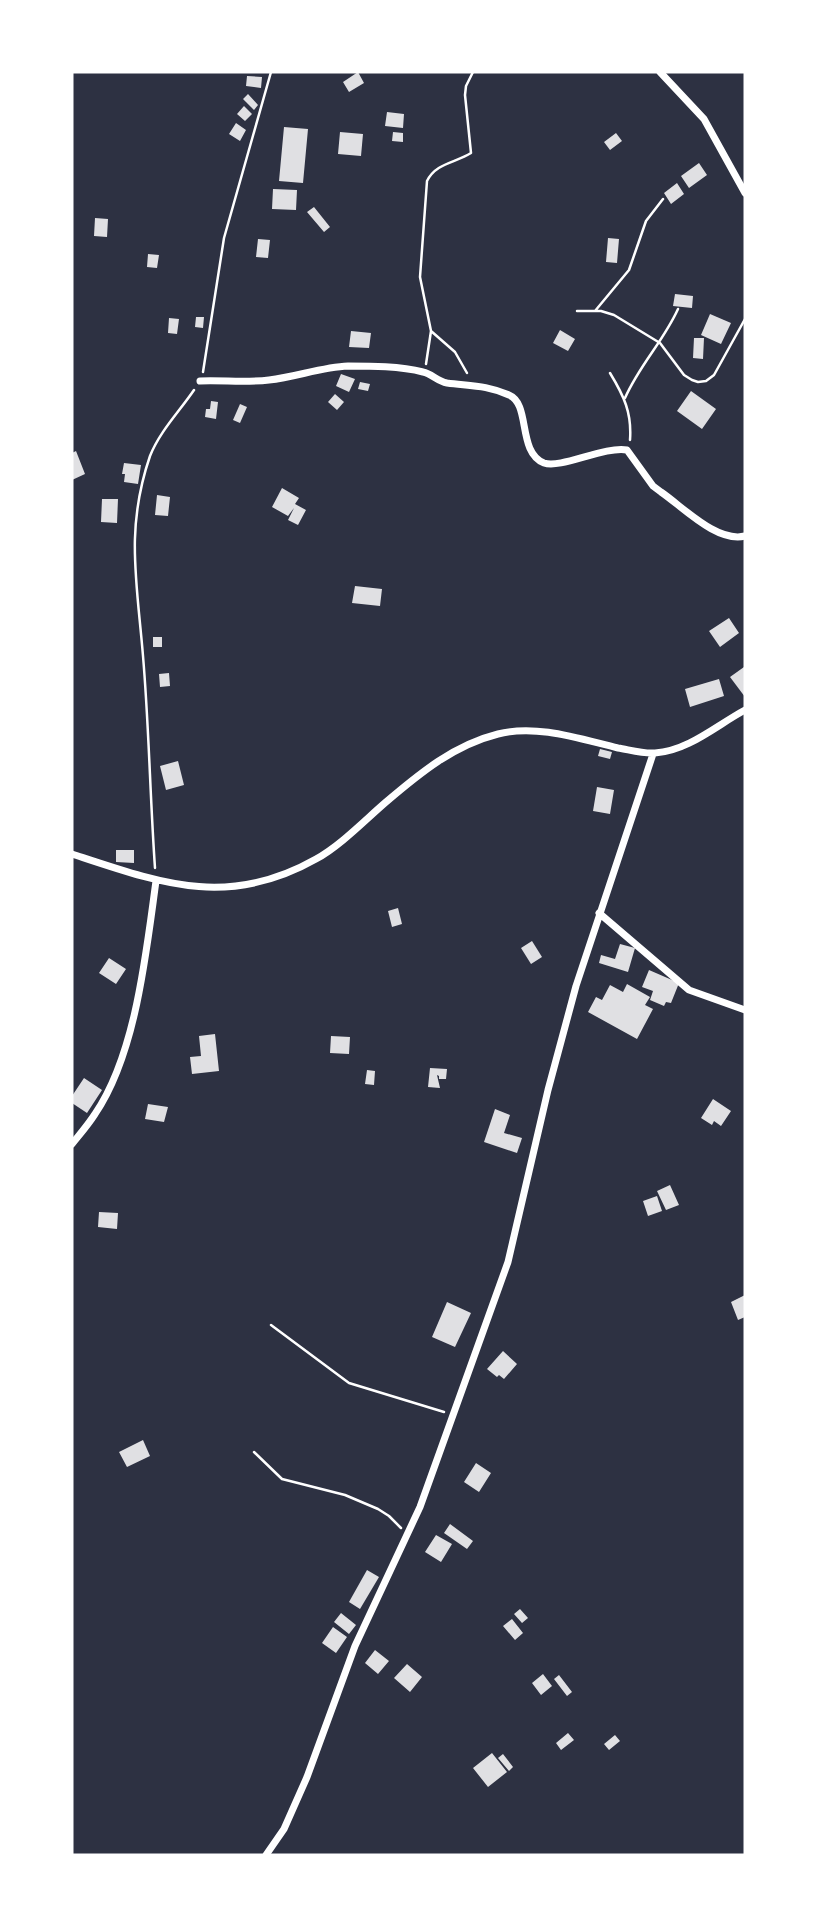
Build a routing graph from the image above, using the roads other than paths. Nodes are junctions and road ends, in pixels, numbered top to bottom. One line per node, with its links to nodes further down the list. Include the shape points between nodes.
1 (660, 72): 2 (street, via 704,119)
2 (745, 193)
3 (200, 381): 4 (street, via 270,380 349,366 424,372 443,382 488,387 516,398 532,450 544,463 627,450 660,492 721,534)
4 (745, 536)
5 (745, 710): 6 (street, via 689,743)
6 (653, 754): 8 (street, via 549,733 500,734 461,747 427,768 318,858 288,873 226,888); 9 (street)
7 (72, 854): 8 (street)
8 (156, 881): 11 (street, via 124,1049 96,1113)
9 (599, 913): 10 (street, via 690,990); 12 (street, via 552,1077 508,1262 454,1415 420,1507 355,1646 303,1788)
10 (745, 1010)
11 (72, 1144)
12 (266, 1855)

